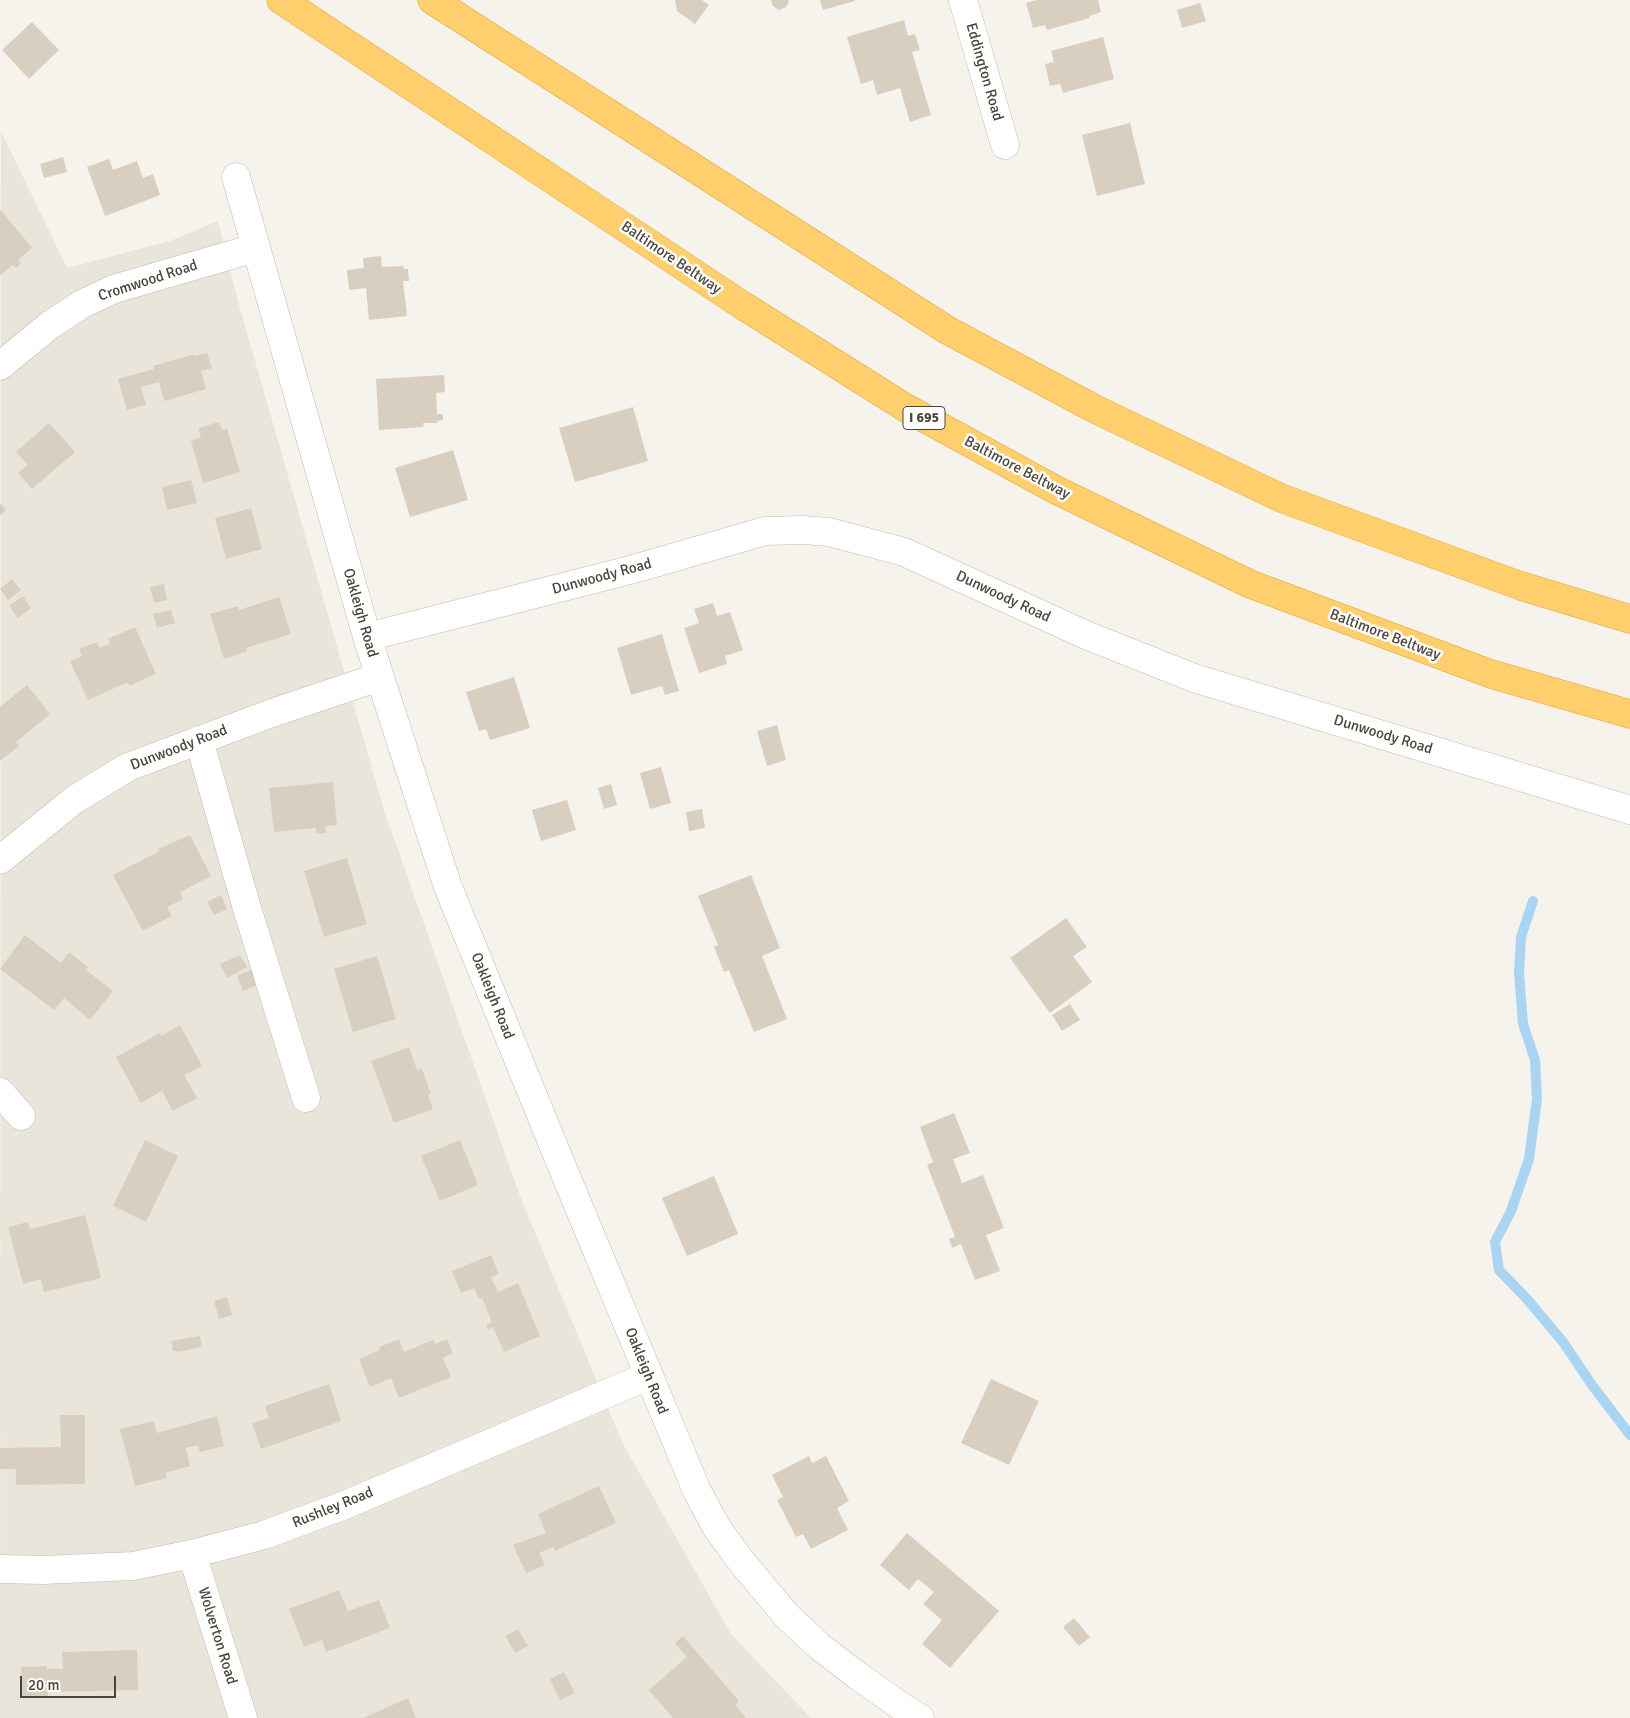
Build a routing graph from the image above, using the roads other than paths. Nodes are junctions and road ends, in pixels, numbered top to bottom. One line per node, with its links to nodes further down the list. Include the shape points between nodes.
1 (281, 0): 11 (highway, Baltimore Beltway / I 695, via 742,305 906,408 1056,490 1250,584 1491,674)
2 (432, 0): 8 (highway, via 947,330 1094,409 1281,498 1521,586)
3 (963, 0): 4 (street, Eddington Road)
4 (1006, 145)
5 (236, 177): 6 (street, Oakleigh Road)
6 (255, 248): 7 (street, Cromwood Road, via 114,289 82,304 50,325); 9 (street, Oakleigh Road)
7 (0, 366)
8 (1630, 620)
9 (367, 637): 10 (street, Oakleigh Road); 13 (street, Dunwoody Road, via 634,569 765,531 829,532 904,552 1086,635 1194,678)
10 (379, 677): 12 (street, Dunwoody Road); 18 (street, Oakleigh Road, via 448,887)
11 (1630, 714)
12 (199, 740): 14 (street, Dunwoody Road, via 128,767 74,800); 16 (street)
13 (1630, 810)
14 (0, 860)
15 (0, 1092): 17 (street)
16 (306, 1098)
17 (20, 1116)
18 (648, 1376): 19 (street, Rushley Road, via 345,1504 264,1535); 22 (street, Oakleigh Road, via 697,1491 717,1528 746,1567 786,1614 819,1646)
19 (192, 1554): 20 (street, Rushley Road, via 133,1566); 21 (street, Wolverton Road)
20 (0, 1569)
21 (242, 1718)
22 (920, 1718)

